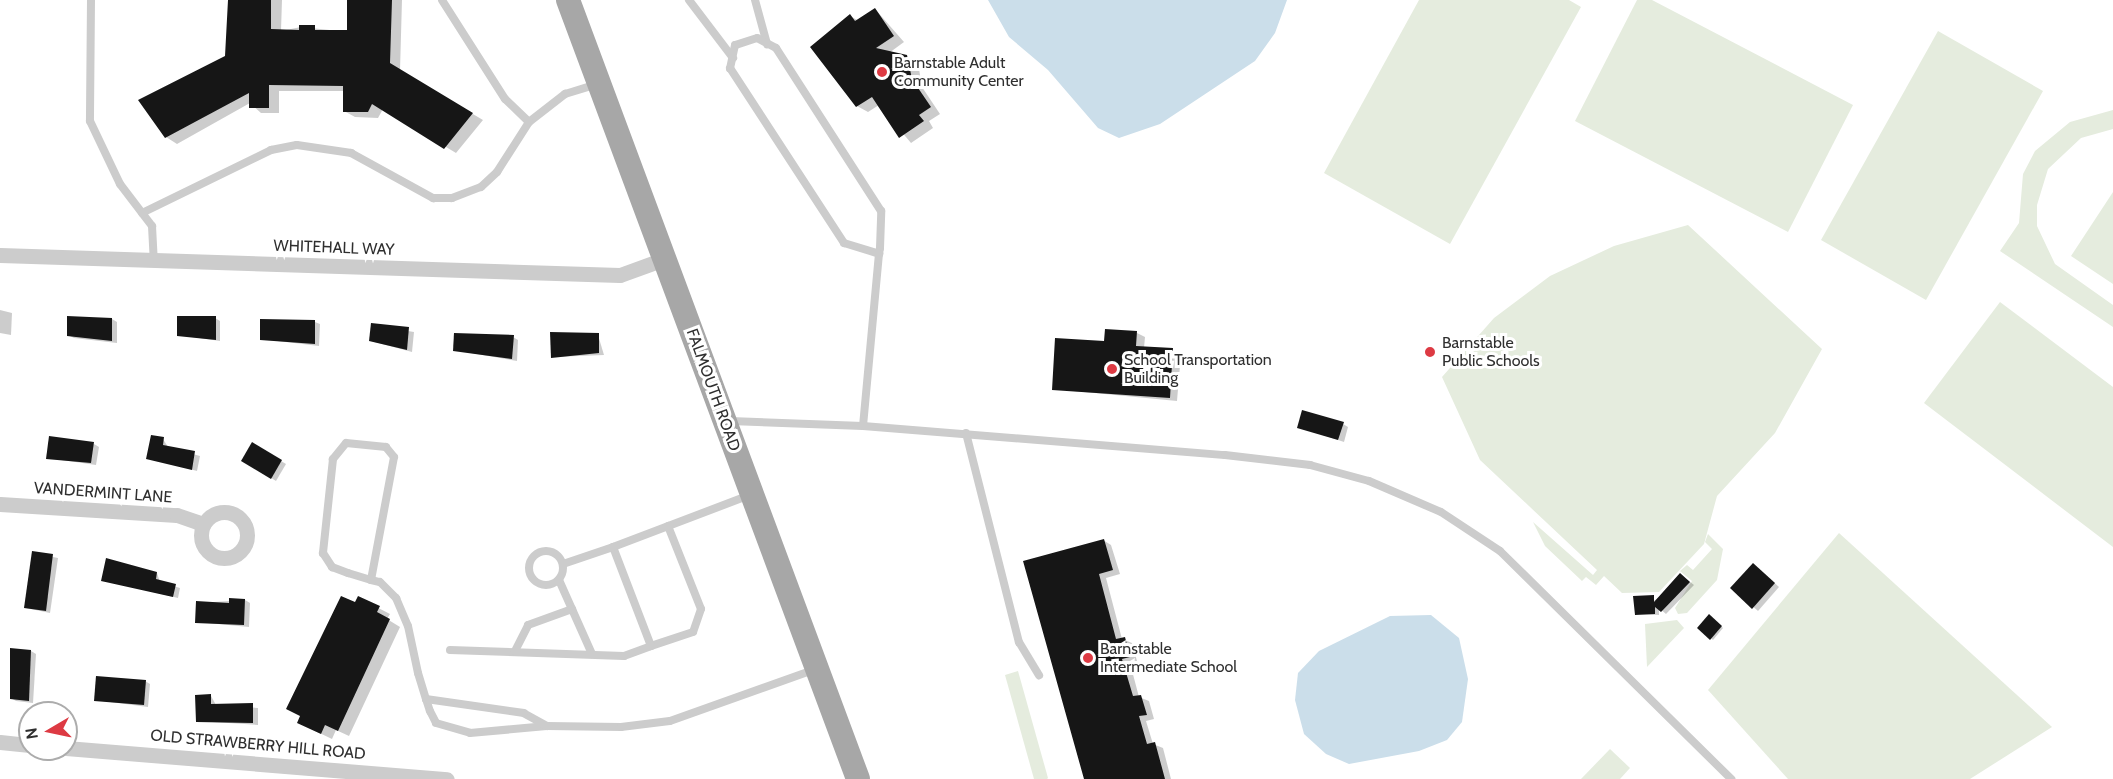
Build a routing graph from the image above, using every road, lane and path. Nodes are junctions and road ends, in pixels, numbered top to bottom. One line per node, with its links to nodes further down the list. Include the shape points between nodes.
1 (91, 0): 10 (lane, via 90,121 120,184)
2 (442, 0): 9 (lane, via 505,99)
3 (568, 0): 8 (main road, FALMOUTH ROAD)
4 (689, 0): 7 (lane)
5 (755, 0): 6 (lane)
6 (767, 44): 7 (lane, via 757,38 735,45); 11 (lane, via 776,48 881,212)
7 (733, 58): 11 (lane, via 730,69 844,243)
8 (600, 84): 9 (lane, via 565,94); 13 (main road, FALMOUTH ROAD)
9 (529, 122): 10 (lane, via 497,172 481,187 452,198 413,191 329,146 297,146 271,150)
10 (142, 213): 14 (lane, via 152,226)
11 (879, 254): 16 (lane)
12 (0, 255): 14 (street, WHITEHALL WAY)
13 (664, 259): 14 (street, WHITEHALL WAY, via 620,274); 15 (main road, FALMOUTH ROAD)
14 (154, 260)
15 (725, 421): 16 (lane); 18 (main road, FALMOUTH ROAD)
16 (863, 426): 17 (lane)
17 (966, 434): 32 (lane, via 1019,642); 40 (lane, via 1291,462 1351,475 1420,501 1511,561)
18 (751, 494): 21 (lane); 31 (main road, FALMOUTH ROAD)
19 (0, 504): 20 (street, VANDERMINT LANE, via 177,515)
20 (203, 524)
21 (668, 526): 22 (lane); 27 (lane, via 701,609 693,632)
22 (613, 547): 23 (lane); 27 (lane)
23 (563, 564): 25 (lane); 25 (lane, via 546,551 530,565 539,584)
24 (371, 580): 24 (lane, via 332,567 323,553 333,459 346,443 386,447 394,457); 33 (lane, via 399,604)
25 (559, 580): 26 (lane)
26 (572, 609): 29 (lane, via 528,625); 30 (lane)
27 (651, 646): 30 (lane, via 624,656)
28 (450, 650): 29 (lane)
29 (515, 651): 30 (lane)
30 (592, 654)
31 (817, 668): 34 (lane, via 670,721 612,727); 39 (main road, FALMOUTH ROAD)
32 (1039, 675)
33 (426, 699): 34 (lane, via 524,713); 34 (lane, via 436,723 454,731 515,732)
34 (547, 726)
35 (0, 742): 36 (street)
36 (18, 744)
37 (78, 749): 38 (street, OLD STRAWBERRY HILL ROAD)
38 (447, 779)
39 (858, 779)
40 (1731, 779)

